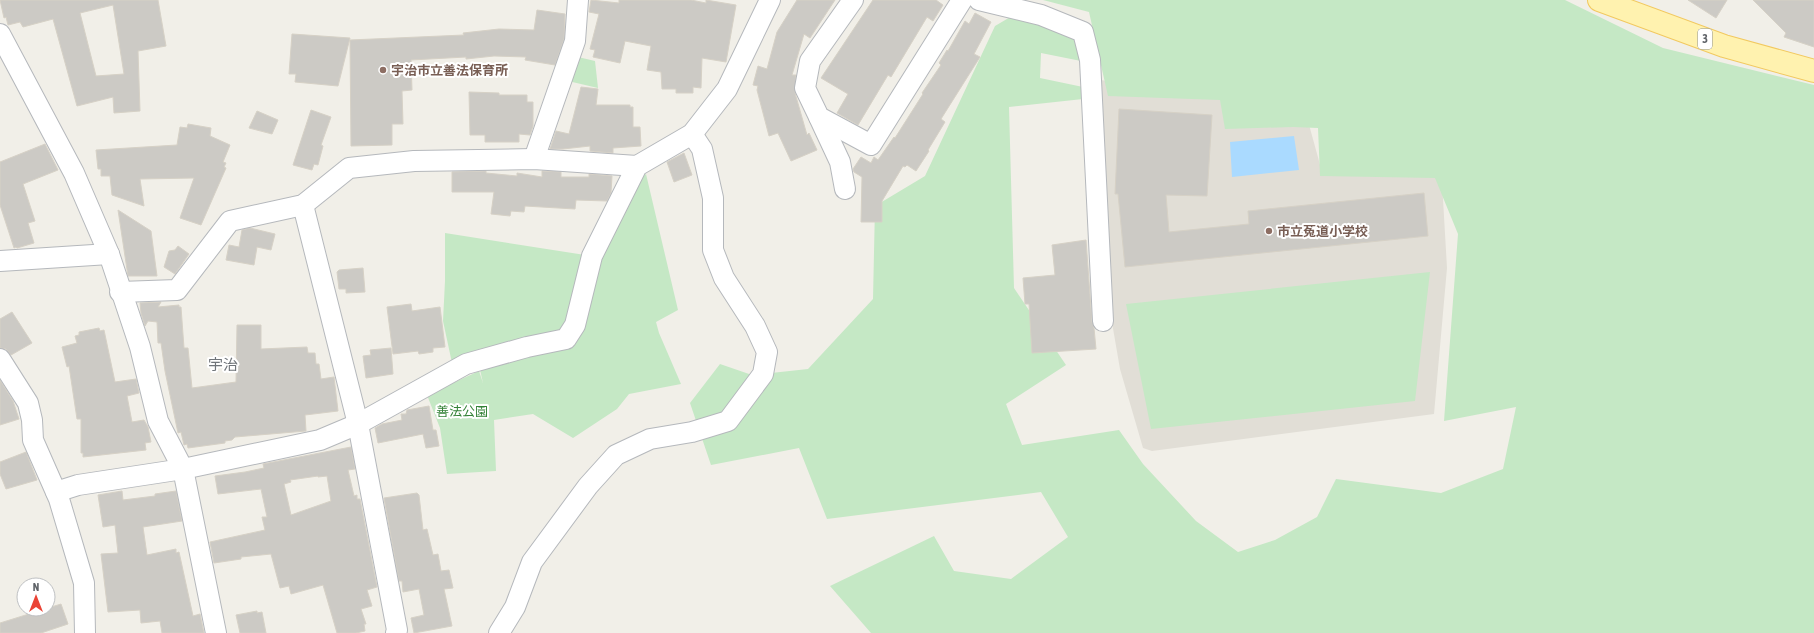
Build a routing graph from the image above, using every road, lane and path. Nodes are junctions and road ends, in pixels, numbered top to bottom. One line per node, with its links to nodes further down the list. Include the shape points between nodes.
1 (578, 0): 11 (street, via 576,41)
2 (770, 0): 10 (street, via 728,89)
3 (853, 0): 9 (street, via 810,61 805,88)
4 (962, 0): 9 (street, via 871,145)
5 (979, 0): 18 (street, via 1041,15 1083,32 1090,60)
6 (1599, 0): 8 (main road, 3, via 1724,46)
7 (0, 34): 15 (street, via 74,173)
8 (1814, 71)
9 (819, 117): 13 (street, via 840,162)
10 (692, 134): 12 (street); 26 (street, via 702,149 713,198 713,250 724,278 751,319 768,352 763,374 728,420 692,432 650,439 616,455 588,486 532,562 515,607)
11 (534, 160): 12 (street); 14 (street, via 414,162 349,168)
12 (637, 166): 20 (street, via 592,256 574,325 566,339 527,346 466,364)
13 (845, 189)
14 (303, 205): 17 (street, via 230,221 177,290); 20 (street)
15 (109, 254): 16 (street); 17 (street)
16 (0, 261)
17 (120, 292): 21 (street, via 140,347 158,421)
18 (1103, 321)
19 (0, 359): 22 (street, via 28,403 32,420 32,440)
20 (358, 424): 21 (street, via 320,440); 25 (street)
21 (183, 469): 22 (street, via 78,485); 24 (street)
22 (56, 492): 23 (street, via 84,583)
23 (85, 633)
24 (216, 633)
25 (396, 633)
26 (499, 633)

